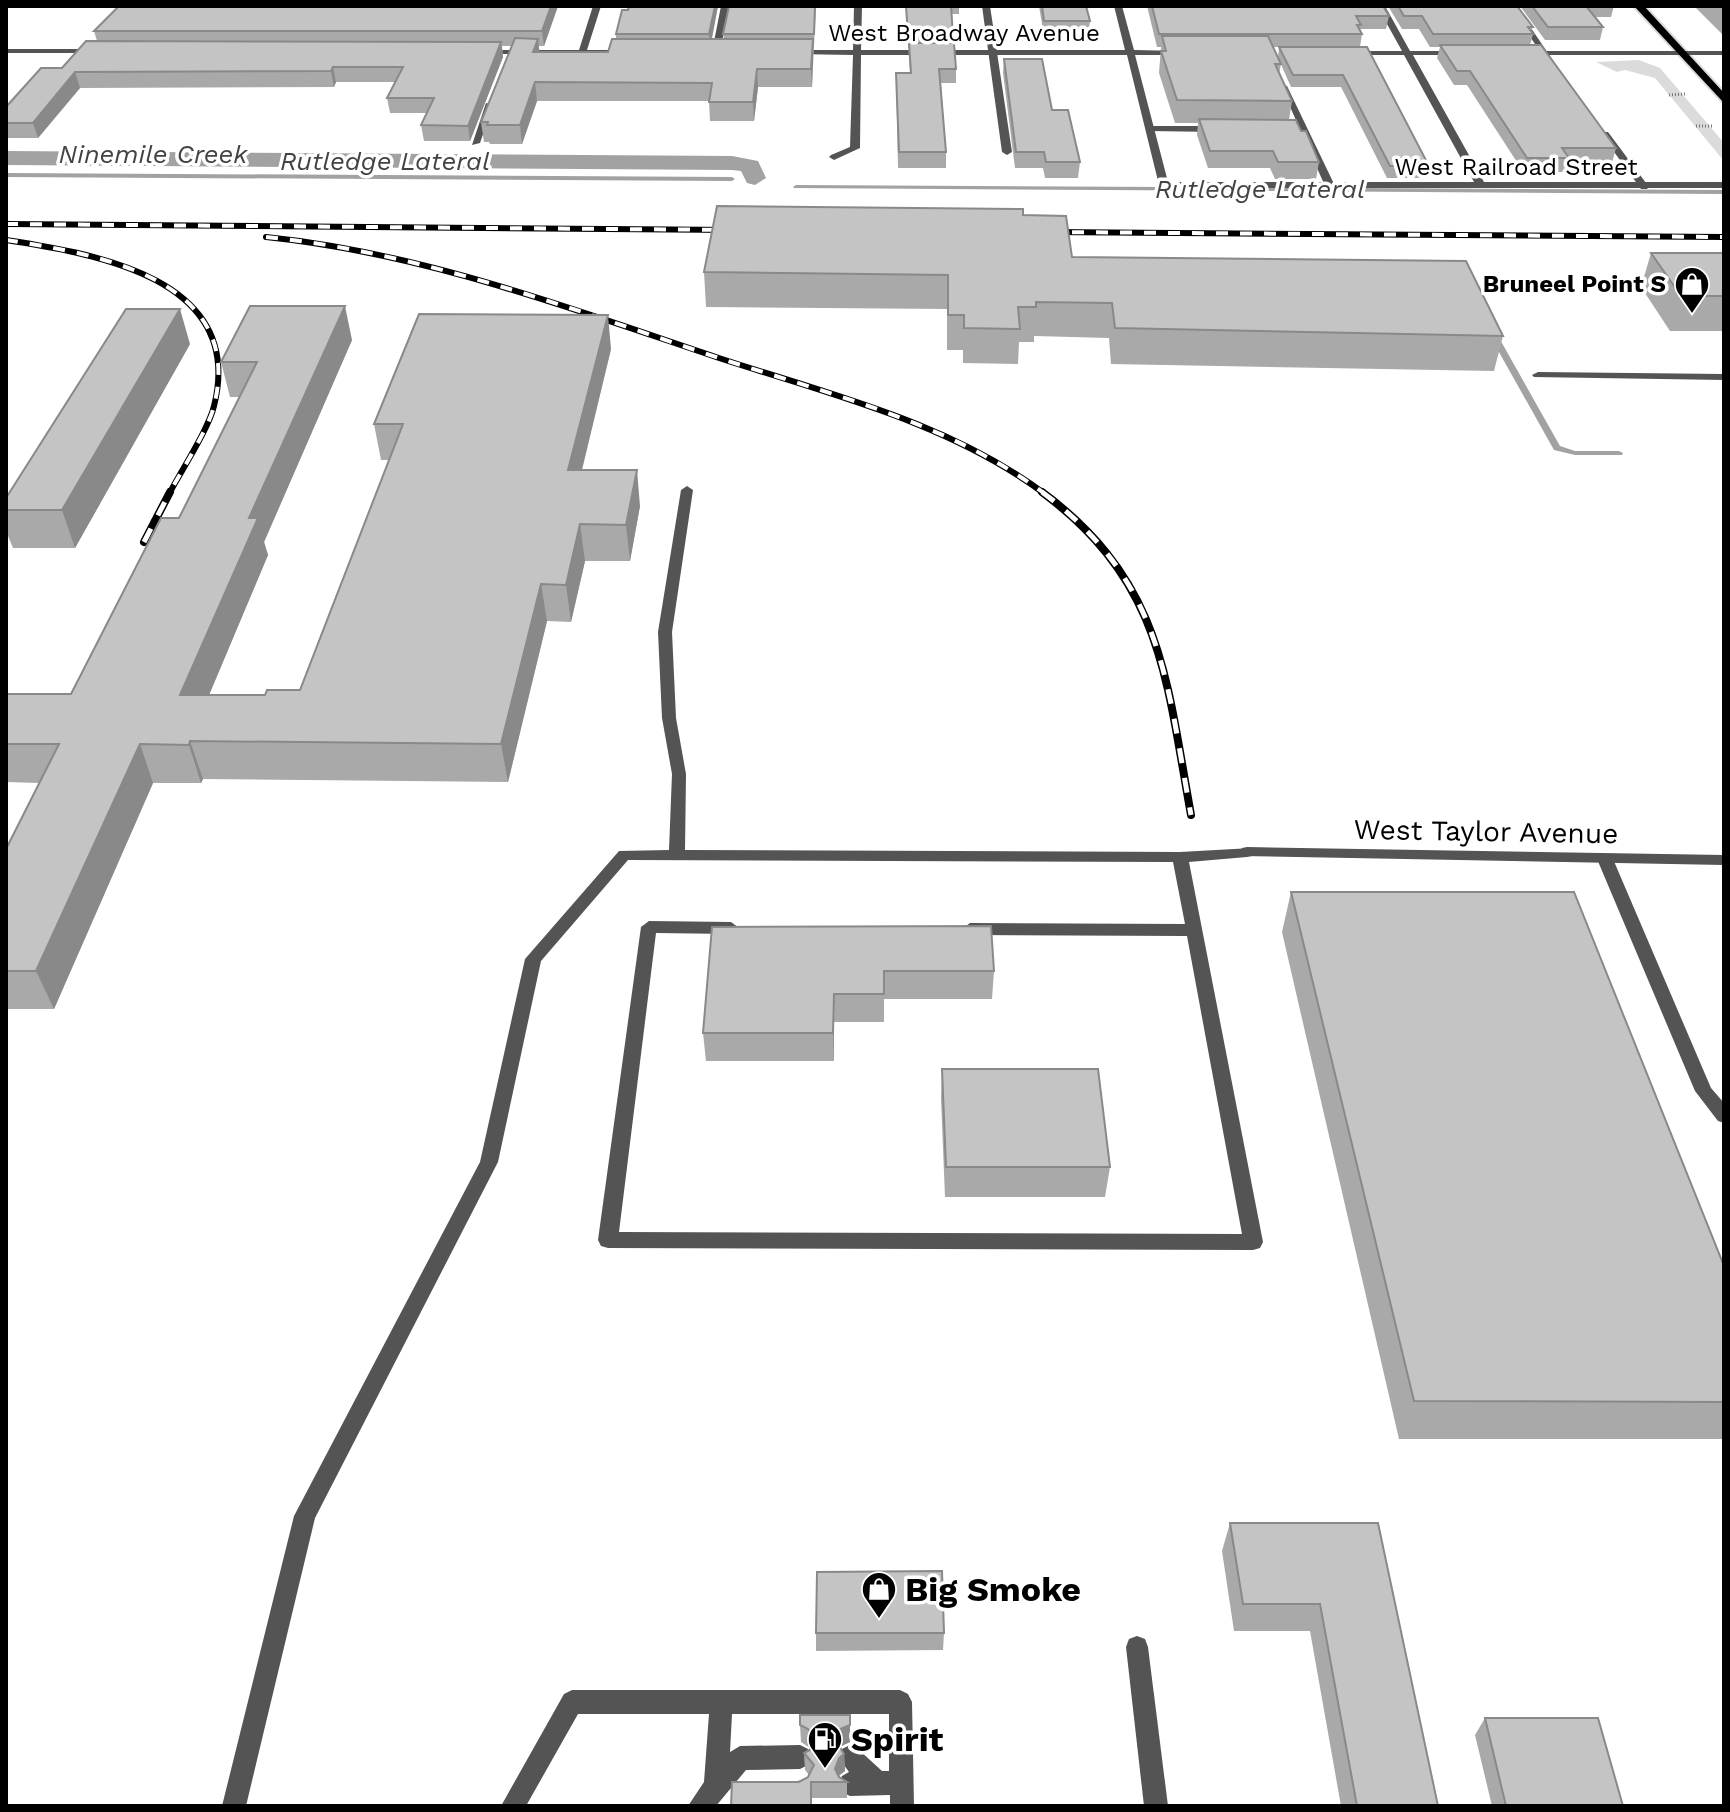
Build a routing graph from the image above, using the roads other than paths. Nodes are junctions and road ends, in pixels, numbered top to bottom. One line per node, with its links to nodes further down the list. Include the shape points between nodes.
1 (597, 6): 13 (street)
2 (725, 6): 16 (street)
3 (858, 6): 19 (street)
4 (986, 6): 20 (street)
5 (1118, 6): 21 (street)
6 (1381, 6): 24 (street)
7 (1512, 6): 27 (street)
8 (1639, 6): 28 (main road)
9 (6, 51): 10 (street)
10 (114, 51)
11 (466, 52): 12 (street)
12 (512, 52): 13 (street); 30 (street)
13 (582, 52): 14 (street)
14 (644, 52)
15 (701, 52): 16 (street)
16 (716, 52): 17 (street)
17 (731, 52)
18 (778, 52): 19 (street, West Broadway Avenue)
19 (857, 52): 20 (street, West Broadway Avenue); 42 (street, via 855,148)
20 (993, 53): 21 (street, West Broadway Avenue); 41 (street)
21 (1132, 53): 22 (street, West Broadway Avenue); 36 (street)
22 (1192, 53)
23 (1341, 53): 24 (street)
24 (1405, 53): 25 (street); 45 (street)
25 (1470, 53)
26 (1516, 53): 27 (street)
27 (1546, 53): 28 (street); 31 (street)
28 (1682, 53): 29 (street); 34 (main road)
29 (1724, 53)
30 (506, 67)
31 (1561, 73)
32 (1278, 74): 39 (street)
33 (493, 96): 40 (street)
34 (1724, 100)
35 (1598, 124): 46 (street)
36 (1151, 129): 37 (street); 44 (street, West Railroad Street, via 1164,185)
37 (1227, 129)
38 (1289, 130): 39 (street)
39 (1304, 130): 44 (street)
40 (475, 143)
41 (1007, 152)
42 (834, 157)
43 (1724, 185): 46 (street, West Railroad Street)
44 (1330, 186): 45 (street, West Railroad Street)
45 (1481, 186): 46 (street, West Railroad Street)
46 (1644, 187)
47 (1538, 375): 48 (street)
48 (1724, 377)
49 (687, 490): 50 (street, via 665,632 669,718 679,774)
50 (677, 855): 51 (street, West Taylor Avenue); 66 (street, West Taylor Avenue, via 624,855 533,959 489,1162 305,1516)
51 (1180, 857): 52 (street, West Taylor Avenue, via 1247,852); 56 (street)
52 (1605, 859): 53 (street, West Taylor Avenue); 57 (street, via 1704,1091)
53 (1724, 860)
54 (743, 928): 56 (street, via 649,927 608,1240 1253,1242)
55 (945, 929): 56 (street)
56 (1194, 930)
57 (1724, 1116)
58 (1137, 1647): 69 (street)
59 (721, 1702): 62 (street); 65 (street, via 900,1702); 67 (street, via 572,1702)
60 (800, 1757): 62 (street, via 740,1758)
61 (850, 1757): 65 (street)
62 (716, 1783): 63 (street); 68 (street)
63 (744, 1783)
64 (850, 1784): 65 (street)
65 (893, 1791)
66 (234, 1806)
67 (513, 1806)
68 (700, 1806)
69 (1156, 1806)

